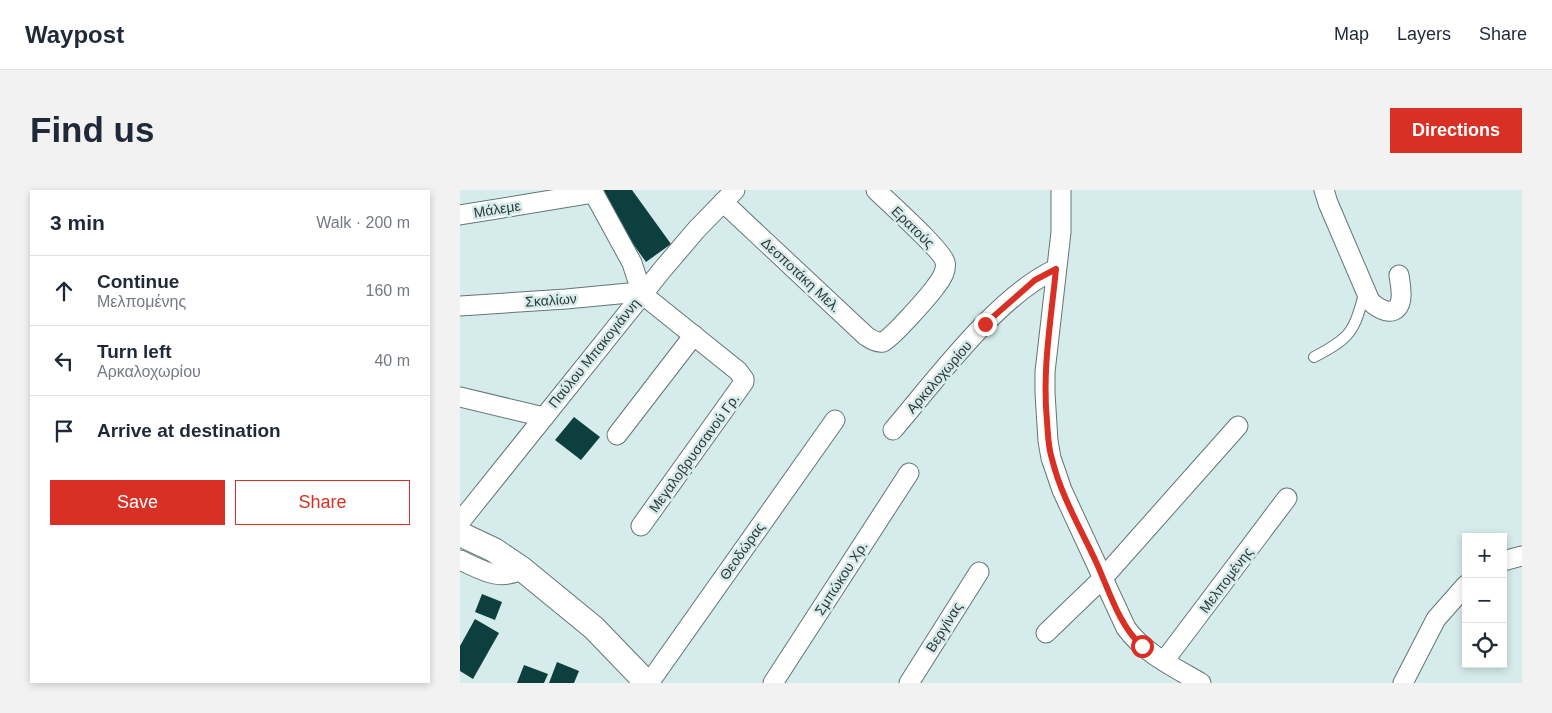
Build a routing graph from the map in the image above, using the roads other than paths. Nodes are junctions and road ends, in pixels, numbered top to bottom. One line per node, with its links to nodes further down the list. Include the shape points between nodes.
1 (876, 190): 13 (street, Ερατούς, via 940,253 946,267 936,286)
2 (1061, 190): 7 (street)
3 (1324, 190): 9 (street)
4 (593, 192): 6 (street, Μάλεμε); 10 (street, via 632,263)
5 (729, 196): 10 (street, Παύλου Μπακογιάννη); 13 (street, Δεσποτάκη Μελ., via 866,336)
6 (460, 215)
7 (1056, 269): 19 (street, Αρκαλοχωρίου, via 1035,280 985,324); 31 (street, via 1045,372 1048,441 1062,490)
8 (1399, 275): 9 (street, via 1400,304 1391,311 1376,307)
9 (1365, 290): 14 (lane, via 1349,335)
10 (642, 294): 11 (street, Σκαλίων); 12 (street); 16 (street, Παύλου Μπακογιάννη)
11 (460, 306)
12 (694, 335): 20 (street); 24 (street, Μεγαλοβρυσσανού Γρ., via 744,378 741,388)
13 (882, 342)
14 (1314, 357)
15 (460, 397): 16 (street)
16 (544, 417): 23 (street, Παύλου Μπακογιάννη)
17 (836, 420): 35 (street, Θεοδώρας)
18 (1238, 426): 31 (street)
19 (894, 430)
20 (617, 435)
21 (909, 473): 36 (street, Σμπώκου Χρ.)
22 (1287, 498): 34 (street, Μελπομένης)
23 (460, 522)
24 (641, 526)
25 (460, 534): 29 (street, via 494,550)
26 (1522, 556): 28 (street)
27 (460, 560): 29 (street, via 498,574 513,574)
28 (1507, 560)
29 (522, 569): 35 (street, via 594,628)
30 (979, 572): 37 (street, Βεργίνας)
31 (1103, 578): 33 (street); 34 (street, via 1119,616 1133,638)
32 (1462, 590): 39 (street, via 1436,619)
33 (1046, 633)
34 (1164, 661): 38 (street)
35 (648, 683)
36 (773, 683)
37 (909, 683)
38 (1201, 683)
39 (1403, 683)

